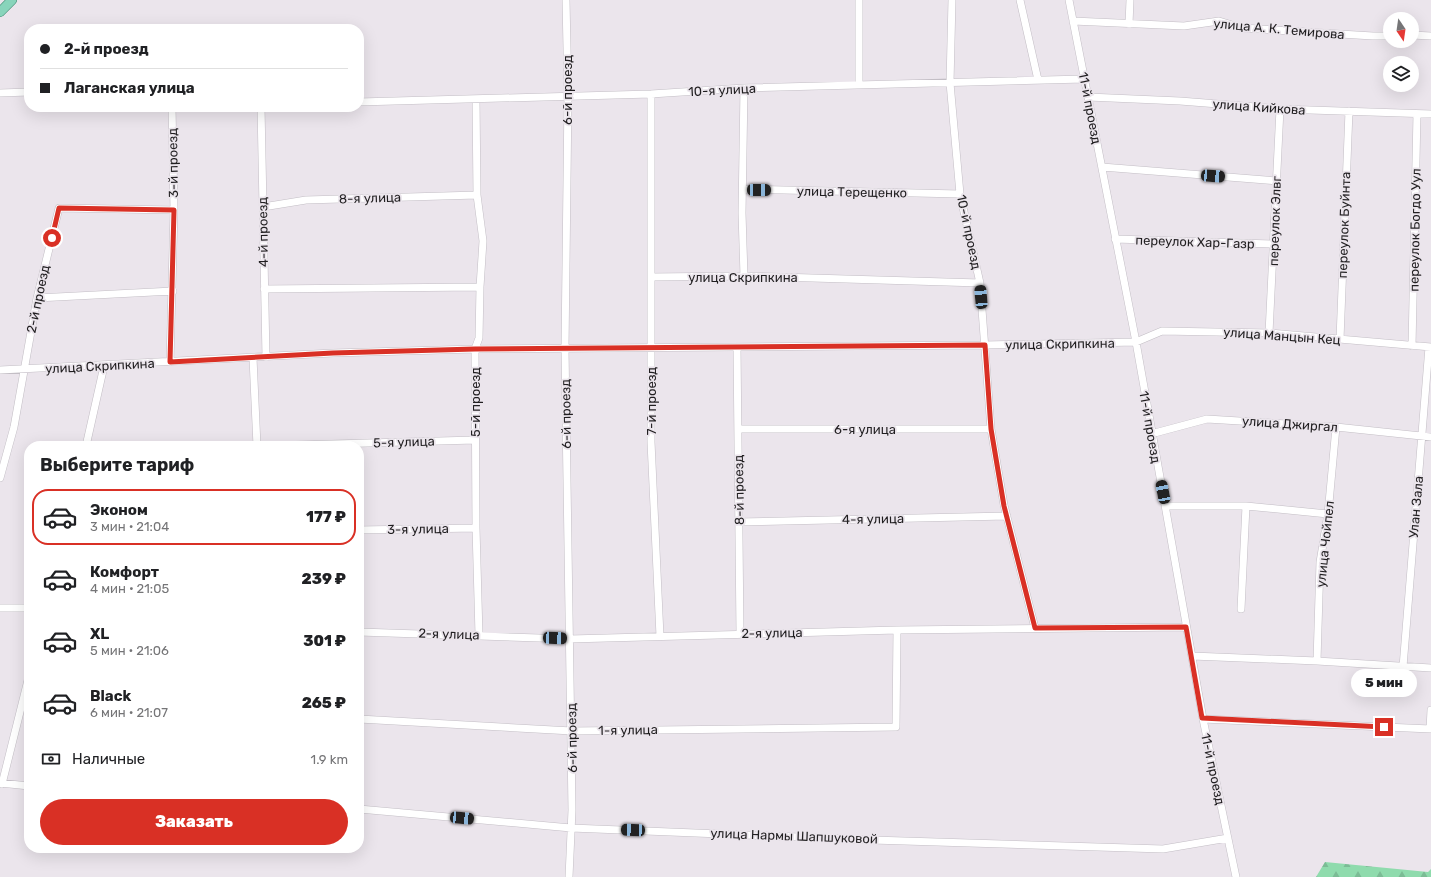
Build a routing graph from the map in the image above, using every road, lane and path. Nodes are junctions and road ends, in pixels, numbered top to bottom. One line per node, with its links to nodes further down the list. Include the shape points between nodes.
1 (12, 0): 8 (main road)
2 (566, 0): 22 (street, 6-й проезд)
3 (859, 0): 17 (street)
4 (952, 0): 16 (street, 10-й проезд)
5 (1020, 0): 15 (street)
6 (1069, 0): 9 (street, 11-й проезд)
7 (1130, 0): 10 (street)
8 (0, 12)
9 (1073, 21): 10 (street, улица А. К. Темирова); 14 (street, 11-й проезд)
10 (1129, 24): 12 (street, улица А. К. Темирова, via 1184,26 1219,21 1242,28)
11 (1419, 35): 13 (street)
12 (1383, 36)
13 (1431, 36)
14 (1084, 79): 15 (street, 10-я улица); 23 (street, 11-й проезд)
15 (1038, 80): 16 (street, 10-я улица)
16 (950, 83): 17 (street, 10-я улица); 35 (street, 10-й проезд)
17 (859, 85): 18 (street, 10-я улица)
18 (744, 88): 21 (street, 10-я улица); 34 (street)
19 (24, 92): 20 (street)
20 (0, 93)
21 (651, 94): 22 (street, 10-я улица); 42 (street, 7-й проезд)
22 (568, 96): 24 (street, 10-я улица); 57 (street, 6-й проезд)
23 (1088, 97): 26 (street, улица Кийкова); 32 (street, 11-й проезд)
24 (476, 99): 25 (street, 10-я улица); 36 (street, 5-й проезд)
25 (364, 102)
26 (1280, 109): 27 (street, улица Кийкова); 33 (street, переулок Элвг)
27 (1348, 111): 30 (street, улица Кийкова); 49 (street, переулок Буйнта)
28 (172, 112): 38 (street, 3-й проезд)
29 (261, 112): 37 (street, 4-й проезд)
30 (1417, 114): 31 (street, улица Кийкова); 52 (street, переулок Богдо Уул)
31 (1431, 114)
32 (1102, 167): 33 (street); 39 (street, 11-й проезд)
33 (1277, 181): 40 (street, переулок Элвг)
34 (744, 189): 35 (street, улица Терещенко); 41 (street)
35 (960, 194): 43 (street, 10-й проезд)
36 (478, 195): 37 (street, 8-я улица, via 306,200); 44 (street, 5-й проезд, via 483,240)
37 (263, 207): 45 (street, 4-й проезд)
38 (174, 210): 46 (street, 3-й проезд); 47 (street, 2-й проезд, via 59,208)
39 (1115, 239): 40 (street, переулок Хар-Газр); 50 (street, 11-й проезд)
40 (1275, 244): 48 (street, переулок Элвг)
41 (744, 276): 42 (street, улица Скрипкина); 43 (street, улица Скрипкина)
42 (651, 278): 55 (street, 7-й проезд)
43 (980, 283): 51 (street, 10-й проезд)
44 (480, 287): 45 (street); 56 (street, 5-й проезд, via 479,338)
45 (264, 289): 58 (street, 4-й проезд)
46 (173, 292): 47 (street); 60 (street, 3-й проезд)
47 (37, 298): 63 (street, 2-й проезд)
48 (1269, 333): 49 (street, улица Манцын Кец); 50 (street, улица Манцын Кец, via 1162,331)
49 (1340, 340): 52 (street, улица Манцын Кец)
50 (1136, 342): 51 (street, улица Скрипкина); 67 (street, 11-й проезд)
51 (985, 345): 53 (street, улица Скрипкина); 66 (street, 10-й проезд)
52 (1412, 346): 54 (street, улица Манцын Кец)
53 (737, 347): 55 (street, улица Скрипкина); 65 (street, 8-й проезд)
54 (1430, 347): 68 (street, Улан Зала)
55 (651, 348): 57 (street, улица Скрипкина); 91 (street, 7-й проезд, via 650,442)
56 (475, 349): 57 (street, улица Скрипкина); 58 (street, улица Скрипкина); 70 (street, 5-й проезд)
57 (565, 349): 92 (street, 6-й проезд)
58 (266, 357): 59 (street, улица Скрипкина)
59 (252, 358): 60 (street, улица Скрипкина); 72 (street)
60 (170, 362): 61 (street, улица Скрипкина)
61 (104, 366): 63 (street, улица Скрипкина); 71 (street)
62 (0, 370): 63 (street, улица Скрипкина)
63 (23, 370): 74 (street, 2-й проезд, via 14,426)
64 (1336, 427): 67 (street, улица Джиргал, via 1207,419); 68 (street, улица Джиргал); 77 (street, улица Чойпел)
65 (738, 429): 66 (street, 6-я улица); 79 (street, 8-й проезд)
66 (991, 429): 78 (street, 10-й проезд)
67 (1151, 434): 75 (street, 11-й проезд)
68 (1422, 436): 69 (street, улица Джиргал); 95 (street, Улан Зала)
69 (1431, 437)
70 (475, 440): 73 (street, 5-я улица); 80 (street, 5-й проезд)
71 (87, 441)
72 (257, 441)
73 (364, 443)
74 (0, 478)
75 (1166, 506): 76 (street); 85 (street, 11-й проезд)
76 (1246, 506): 77 (street); 84 (street)
77 (1328, 514): 94 (street, улица Чойпел, via 1320,562)
78 (1007, 516): 79 (street, 4-я улица); 86 (street, 10-й проезд)
79 (739, 522): 89 (street, 8-й проезд)
80 (476, 528): 81 (street, 3-я улица); 90 (street, 5-й проезд)
81 (364, 530)
82 (0, 608): 83 (street)
83 (24, 608)
84 (1241, 609)
85 (1186, 627): 86 (street, 2-я улица); 93 (street, 11-й проезд)
86 (1035, 628): 87 (street, 2-я улица)
87 (897, 630): 89 (street, 2-я улица); 102 (street, 1-я улица, via 896,726)
88 (364, 632): 90 (street, 2-я улица)
89 (740, 633): 91 (street, 2-я улица)
90 (480, 635): 92 (street, 2-я улица)
91 (660, 636): 92 (street, 2-я улица)
92 (570, 639): 102 (street, 6-й проезд)
93 (1192, 656): 94 (street); 99 (street, 11-й проезд)
94 (1317, 661): 95 (street)
95 (1403, 667): 96 (street)
96 (1431, 668)
97 (24, 702): 103 (street)
98 (1431, 710): 101 (street)
99 (1202, 718): 101 (street); 107 (street, 11-й проезд)
100 (364, 719): 102 (street, 1-я улица)
101 (1430, 729)
102 (572, 731): 106 (street, 6-й проезд)
103 (1, 783): 104 (street)
104 (24, 785)
105 (364, 810): 106 (street, улица Нармы Шапшуковой)
106 (571, 828): 107 (street, улица Нармы Шапшуковой, via 1163,849); 108 (street, 6-й проезд)
107 (1228, 838): 109 (street, 11-й проезд)
108 (569, 877)
109 (1236, 877)

